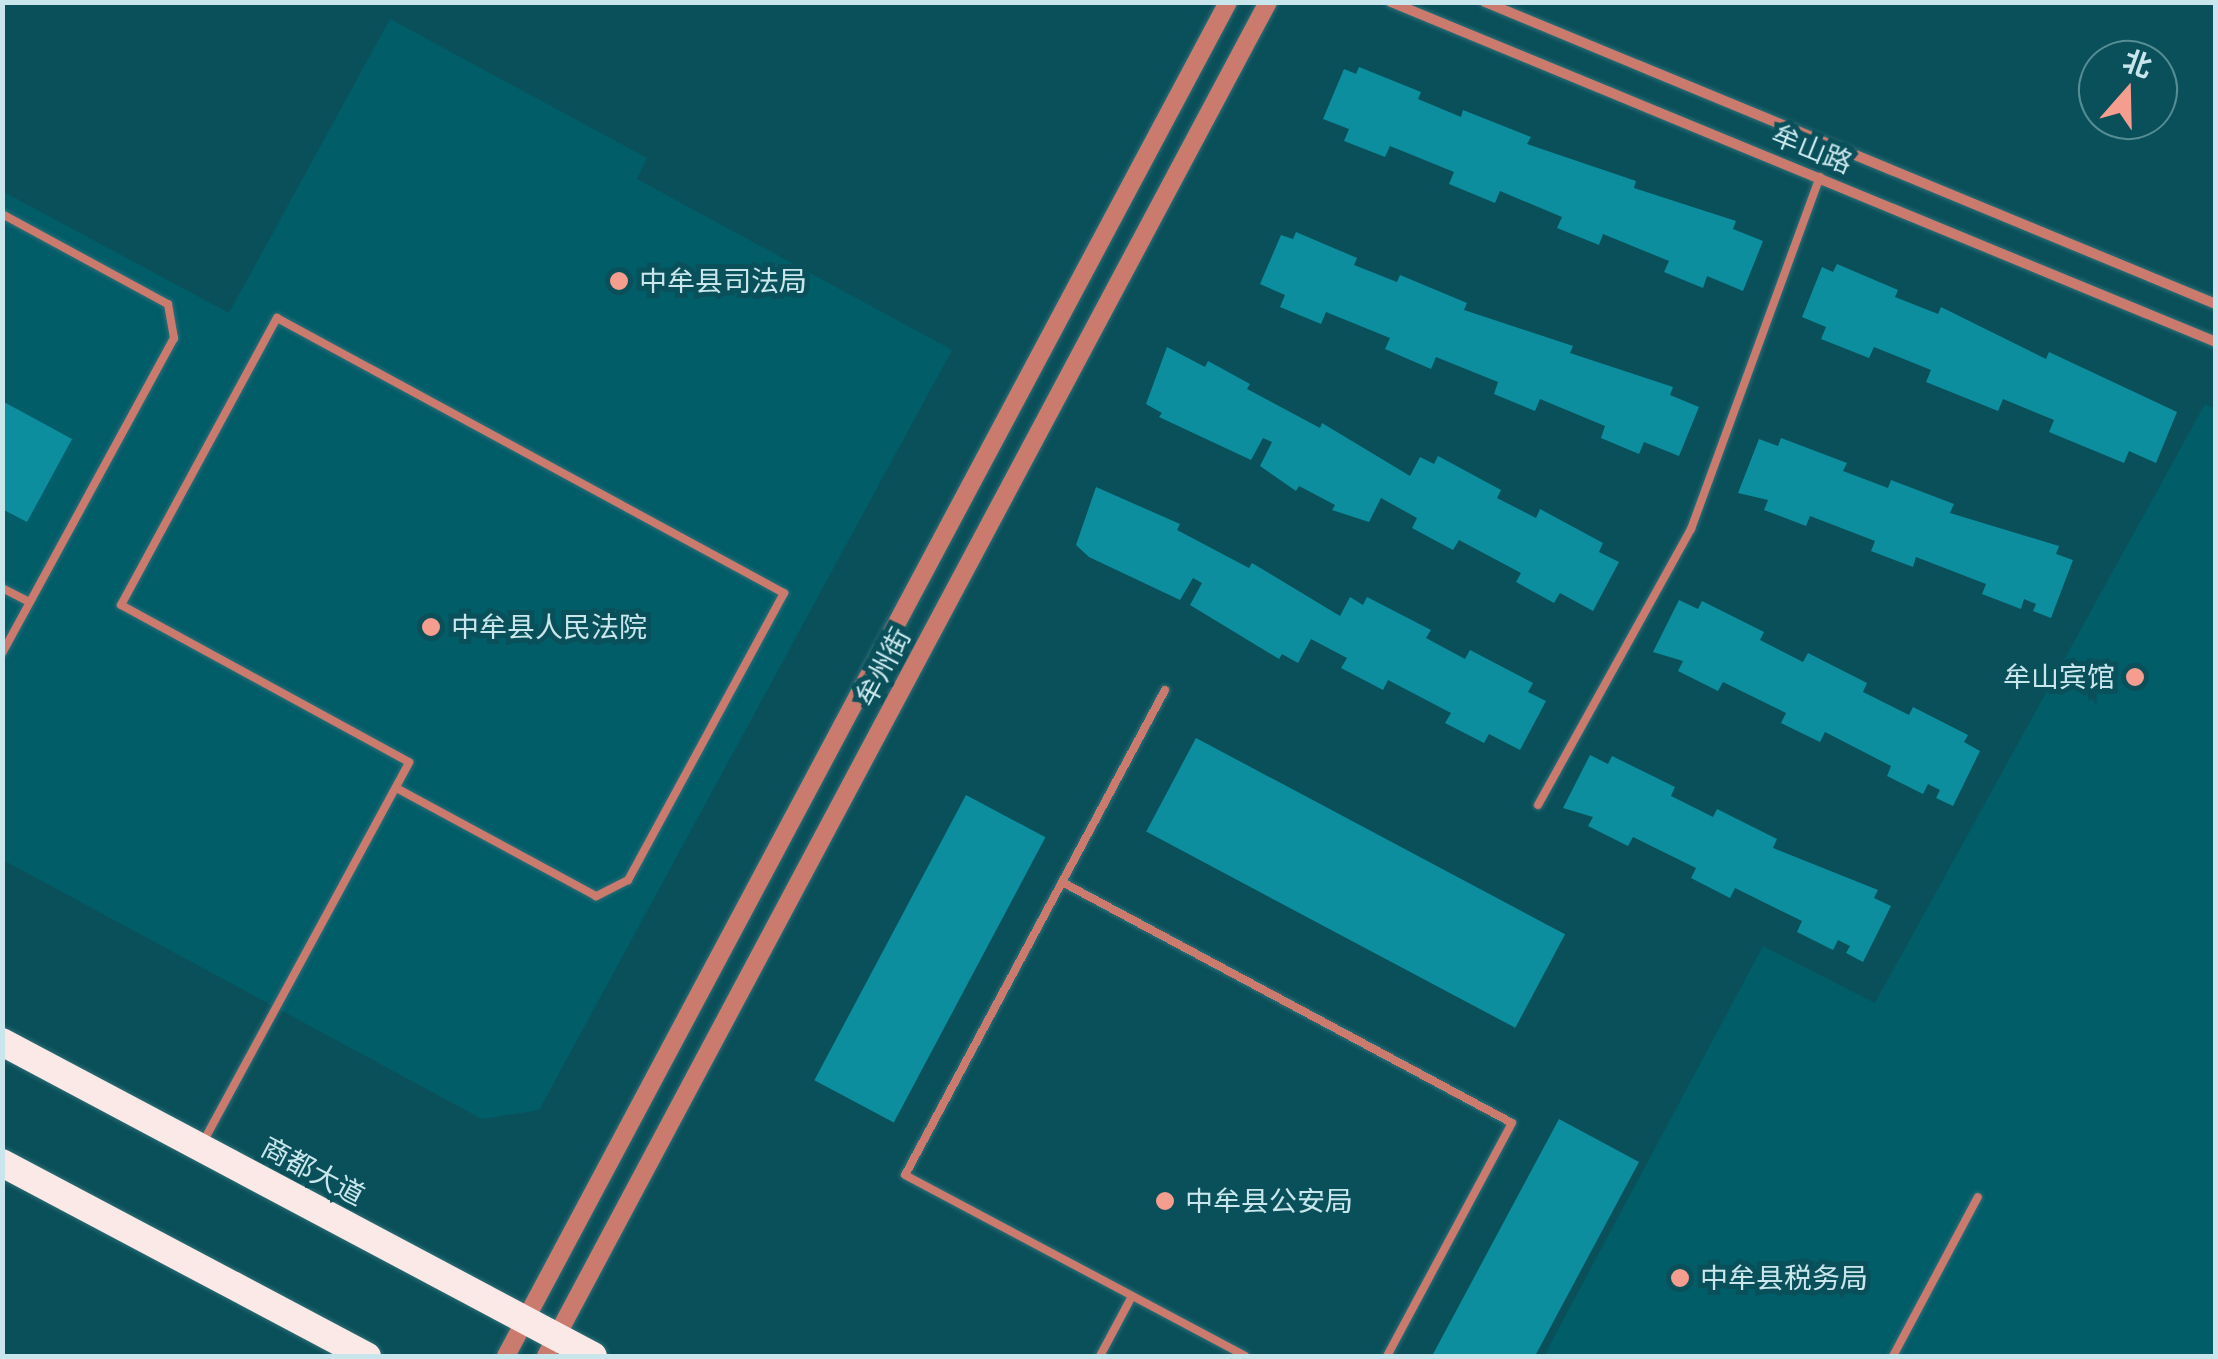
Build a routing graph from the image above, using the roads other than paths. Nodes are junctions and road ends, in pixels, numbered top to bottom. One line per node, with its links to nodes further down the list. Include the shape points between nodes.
1 (1228, 2): 21 (street, 牟州街)
2 (1268, 2): 22 (street, 牟州街)
3 (1390, 2): 5 (street, 牟山路)
4 (1485, 2): 7 (street, 牟山路)
5 (1820, 177): 8 (street, 牟山路); 14 (lane, via 1691,530)
6 (2, 214): 10 (lane, via 168,304 174,338)
7 (2216, 304)
8 (2216, 342)
9 (2, 588): 10 (lane)
10 (30, 602): 11 (lane)
11 (2, 653)
12 (1165, 690): 15 (lane)
13 (396, 788): 13 (lane, via 596,896 628,880 784,593 276,318 121,606 410,762); 17 (lane)
14 (1538, 805)
15 (1062, 882): 20 (lane, via 906,1175); 28 (lane, via 1512,1122)
16 (2, 1042): 17 (highway, 商都大道)
17 (200, 1148): 21 (highway, 商都大道)
18 (2, 1163): 23 (highway)
19 (1978, 1197): 29 (lane)
20 (1132, 1296): 26 (lane); 27 (lane)
21 (526, 1320): 22 (highway, 商都大道); 24 (street, 牟州街)
22 (551, 1347): 25 (highway, 商都大道)
23 (366, 1356)
24 (506, 1356)
25 (594, 1356)
26 (1100, 1356)
27 (1245, 1356)
28 (1387, 1356)
29 (1893, 1356)

